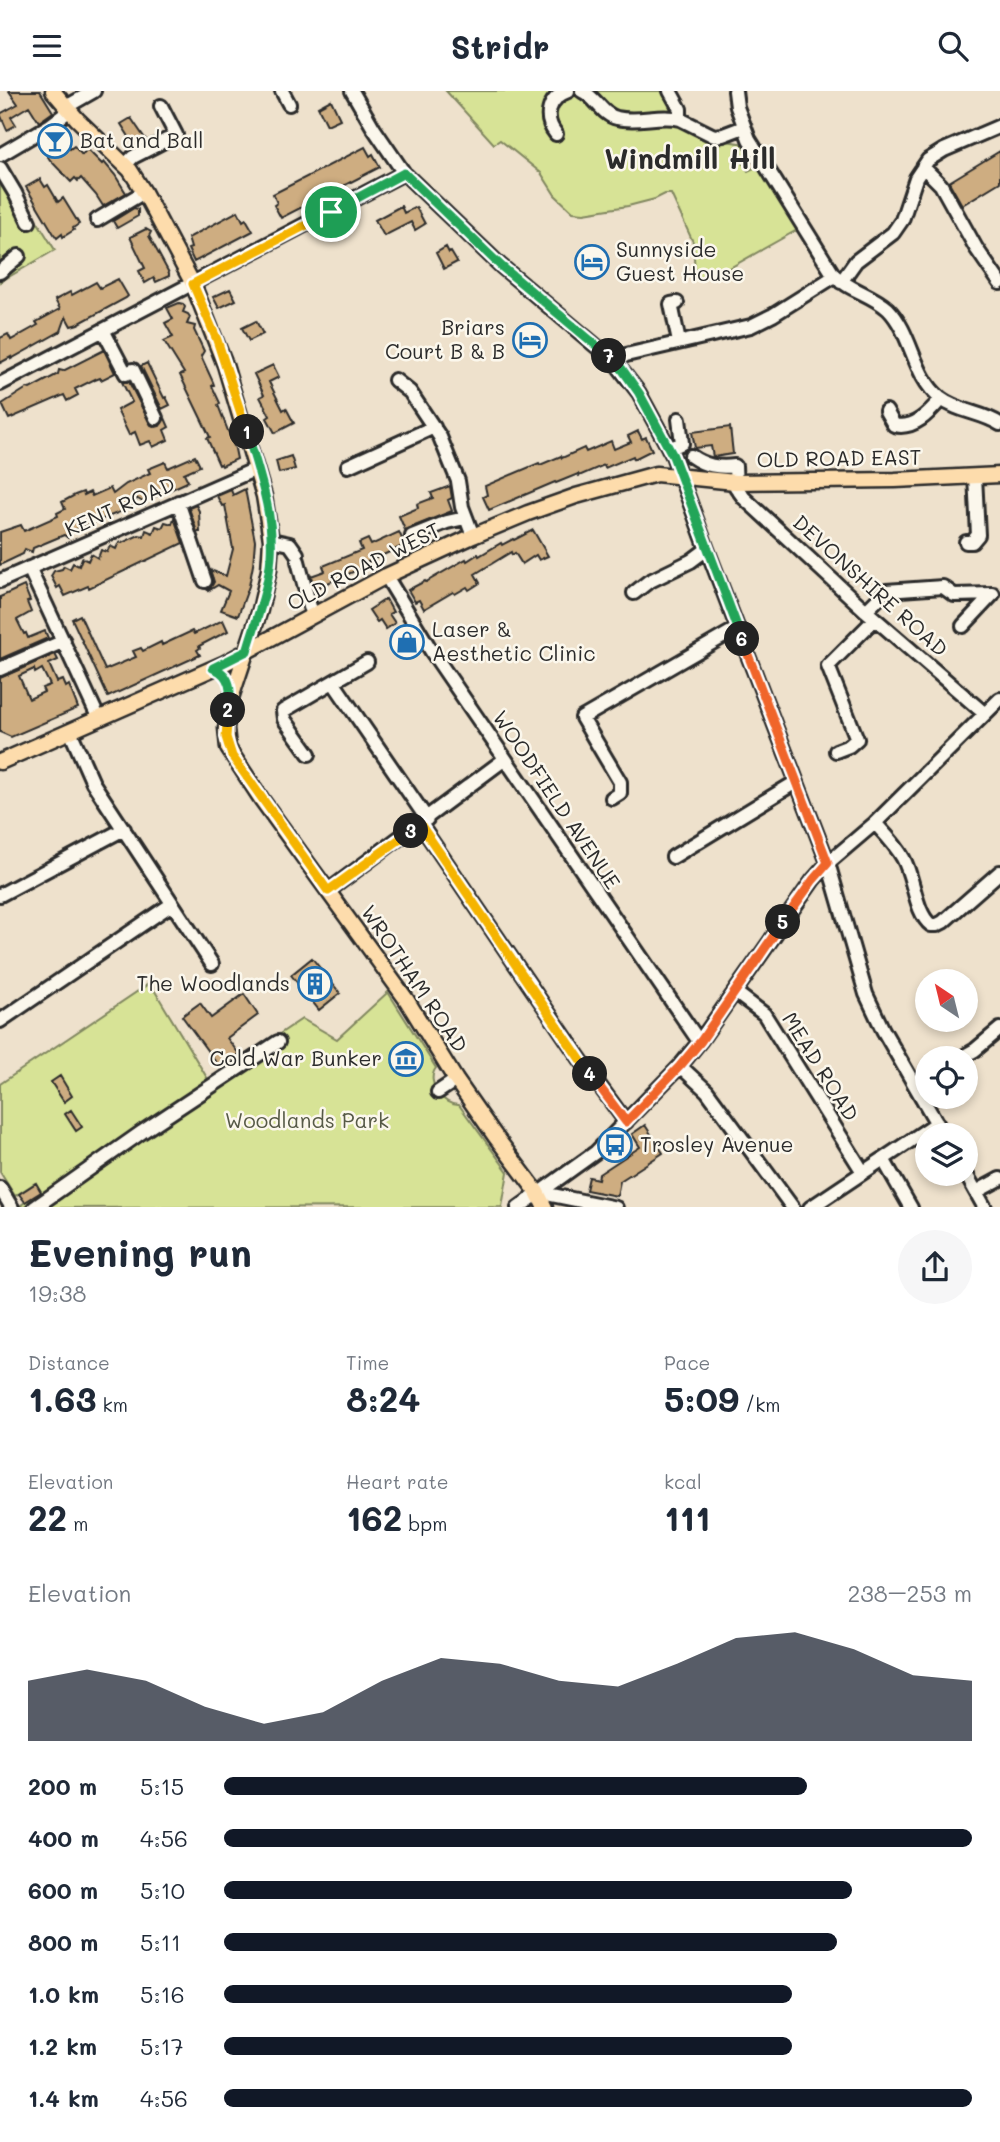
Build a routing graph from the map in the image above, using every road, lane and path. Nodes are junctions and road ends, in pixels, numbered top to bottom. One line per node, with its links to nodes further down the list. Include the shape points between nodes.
1 (52, 91): 11 (main road, WROTHAM ROAD)
2 (94, 91): 11 (street)
3 (282, 91): 9 (street)
4 (352, 91): 21 (street)
5 (568, 91): 15 (street, via 549,107 549,123)
6 (582, 91): 12 (street, via 616,118)
7 (670, 91): 12 (street)
8 (735, 91): 14 (street)
9 (289, 104)
10 (161, 106): 18 (street, via 176,135)
11 (68, 109): 17 (street, via 49,126); 18 (main road, WROTHAM ROAD)
12 (680, 119): 14 (street, via 714,136)
13 (1000, 126): 19 (street, via 944,150)
14 (744, 127): 27 (street)
15 (556, 134)
16 (0, 139): 17 (street)
17 (4, 152)
18 (125, 165): 22 (main road, WROTHAM ROAD)
19 (923, 167): 27 (street, via 894,233); 28 (street, via 941,185)
20 (0, 168): 24 (street)
21 (404, 173): 29 (street); 33 (street, via 501,266)
22 (144, 192): 23 (street); 29 (main road, WROTHAM ROAD)
23 (97, 220)
24 (29, 222)
25 (19, 255): 26 (street)
26 (0, 272)
27 (838, 279): 32 (street, via 761,322); 36 (street, via 890,312)
28 (1000, 283)
29 (193, 284): 31 (street, via 138,304); 45 (main road, WROTHAM ROAD, via 221,353)
30 (670, 304): 32 (street)
31 (103, 330): 35 (street); 38 (street, via 126,374 133,370)
32 (679, 342): 33 (street)
33 (615, 362): 42 (street, via 639,393)
34 (395, 380): 41 (street, via 410,392)
35 (0, 384)
36 (941, 398): 37 (street, via 910,426 894,425); 40 (street)
37 (886, 411)
38 (156, 418)
39 (679, 419): 42 (street, via 682,443)
40 (1000, 424)
41 (434, 427): 44 (street); 51 (street, via 457,477)
42 (669, 449): 47 (street)
43 (691, 456): 49 (street, DEVONSHIRE ROAD, via 710,466 735,466)
44 (348, 466)
45 (256, 469): 50 (street, KENT ROAD); 54 (main road, WROTHAM ROAD)
46 (1000, 474): 48 (main road, OLD ROAD EAST)
47 (680, 475): 49 (main road, OLD ROAD EAST); 53 (main road, OLD ROAD WEST, via 655,474 601,488); 56 (street)
48 (975, 476): 49 (main road, OLD ROAD EAST); 55 (street, via 978,535)
49 (735, 482): 65 (street, DEVONSHIRE ROAD, via 744,498)
50 (178, 502): 58 (street, KENT ROAD); 61 (street)
51 (465, 518): 52 (street); 53 (street)
52 (412, 536)
53 (472, 536): 59 (main road, OLD ROAD WEST)
54 (271, 540): 63 (main road, WROTHAM ROAD); 64 (street, via 290,544 298,557)
55 (966, 542)
56 (707, 549): 62 (street); 67 (street)
57 (35, 550): 58 (street)
58 (35, 565): 60 (street, KENT ROAD); 69 (street)
59 (386, 576): 64 (main road, OLD ROAD WEST); 81 (street, WOODFIELD AVENUE)
60 (0, 581)
61 (205, 581)
62 (634, 593)
63 (260, 610): 68 (main road, via 265,627); 70 (main road, WROTHAM ROAD)
64 (314, 614): 68 (main road, OLD ROAD WEST)
65 (871, 615): 66 (street, via 886,591 943,587 954,595 993,594); 76 (street, DEVONSHIRE ROAD); 79 (street, via 828,666 858,739)
66 (963, 626)
67 (738, 628): 83 (street); 84 (street, via 582,718 621,782 620,793)
68 (278, 635): 70 (main road, OLD ROAD WEST)
69 (64, 641): 73 (street); 77 (street)
70 (247, 651): 72 (main road, OLD ROAD WEST); 75 (main road, WROTHAM ROAD)
71 (360, 662): 74 (street)
72 (213, 668): 75 (main road, via 227,678); 77 (main road, OLD ROAD WEST)
73 (0, 669)
74 (333, 683): 80 (street, via 283,711); 85 (street)
75 (231, 698): 91 (main road, WROTHAM ROAD, via 226,734 232,756)
76 (994, 710): 86 (street)
77 (99, 719): 78 (main road, OLD ROAD WEST)
78 (70, 731): 82 (main road, OLD ROAD WEST); 87 (street, via 93,783)
79 (836, 751)
80 (309, 754)
81 (505, 759): 85 (street); 98 (street, WOODFIELD AVENUE)
82 (0, 762)
83 (796, 782): 88 (street); 89 (street)
84 (612, 798)
85 (424, 821): 91 (street); 105 (street)
86 (874, 823): 89 (street); 90 (street, via 902,856 922,914 932,925 943,922)
87 (124, 829): 92 (street); 93 (street)
88 (673, 857)
89 (828, 863): 95 (street); 103 (street, via 866,994)
90 (1000, 872)
91 (328, 891): 102 (main road, WROTHAM ROAD, via 406,999)
92 (0, 895)
93 (172, 904): 94 (street); 96 (street)
94 (212, 964)
95 (735, 992): 98 (street); 109 (street, MEAD ROAD, via 764,1014)
96 (0, 1021)
97 (1000, 1029): 100 (street)
98 (701, 1041): 101 (street)
99 (278, 1042): 116 (street)
100 (978, 1047)
101 (680, 1066): 105 (street); 120 (street, via 707,1091)
102 (456, 1080): 104 (street); 113 (main road, WROTHAM ROAD)
103 (914, 1083): 106 (street)
104 (439, 1092)
105 (626, 1122): 113 (street, via 596,1152)
106 (937, 1123)
107 (915, 1138): 108 (street)
108 (883, 1159): 109 (street); 122 (street)
109 (863, 1172): 121 (street)
110 (1000, 1179): 114 (street)
111 (972, 1186): 114 (street)
112 (0, 1188): 115 (street)
113 (537, 1192): 117 (street); 118 (main road, WROTHAM ROAD); 119 (street)
114 (980, 1203)
115 (12, 1207)
116 (34, 1207)
117 (518, 1207)
118 (545, 1207)
119 (616, 1207)
120 (793, 1207)
121 (810, 1207)
122 (912, 1207)

